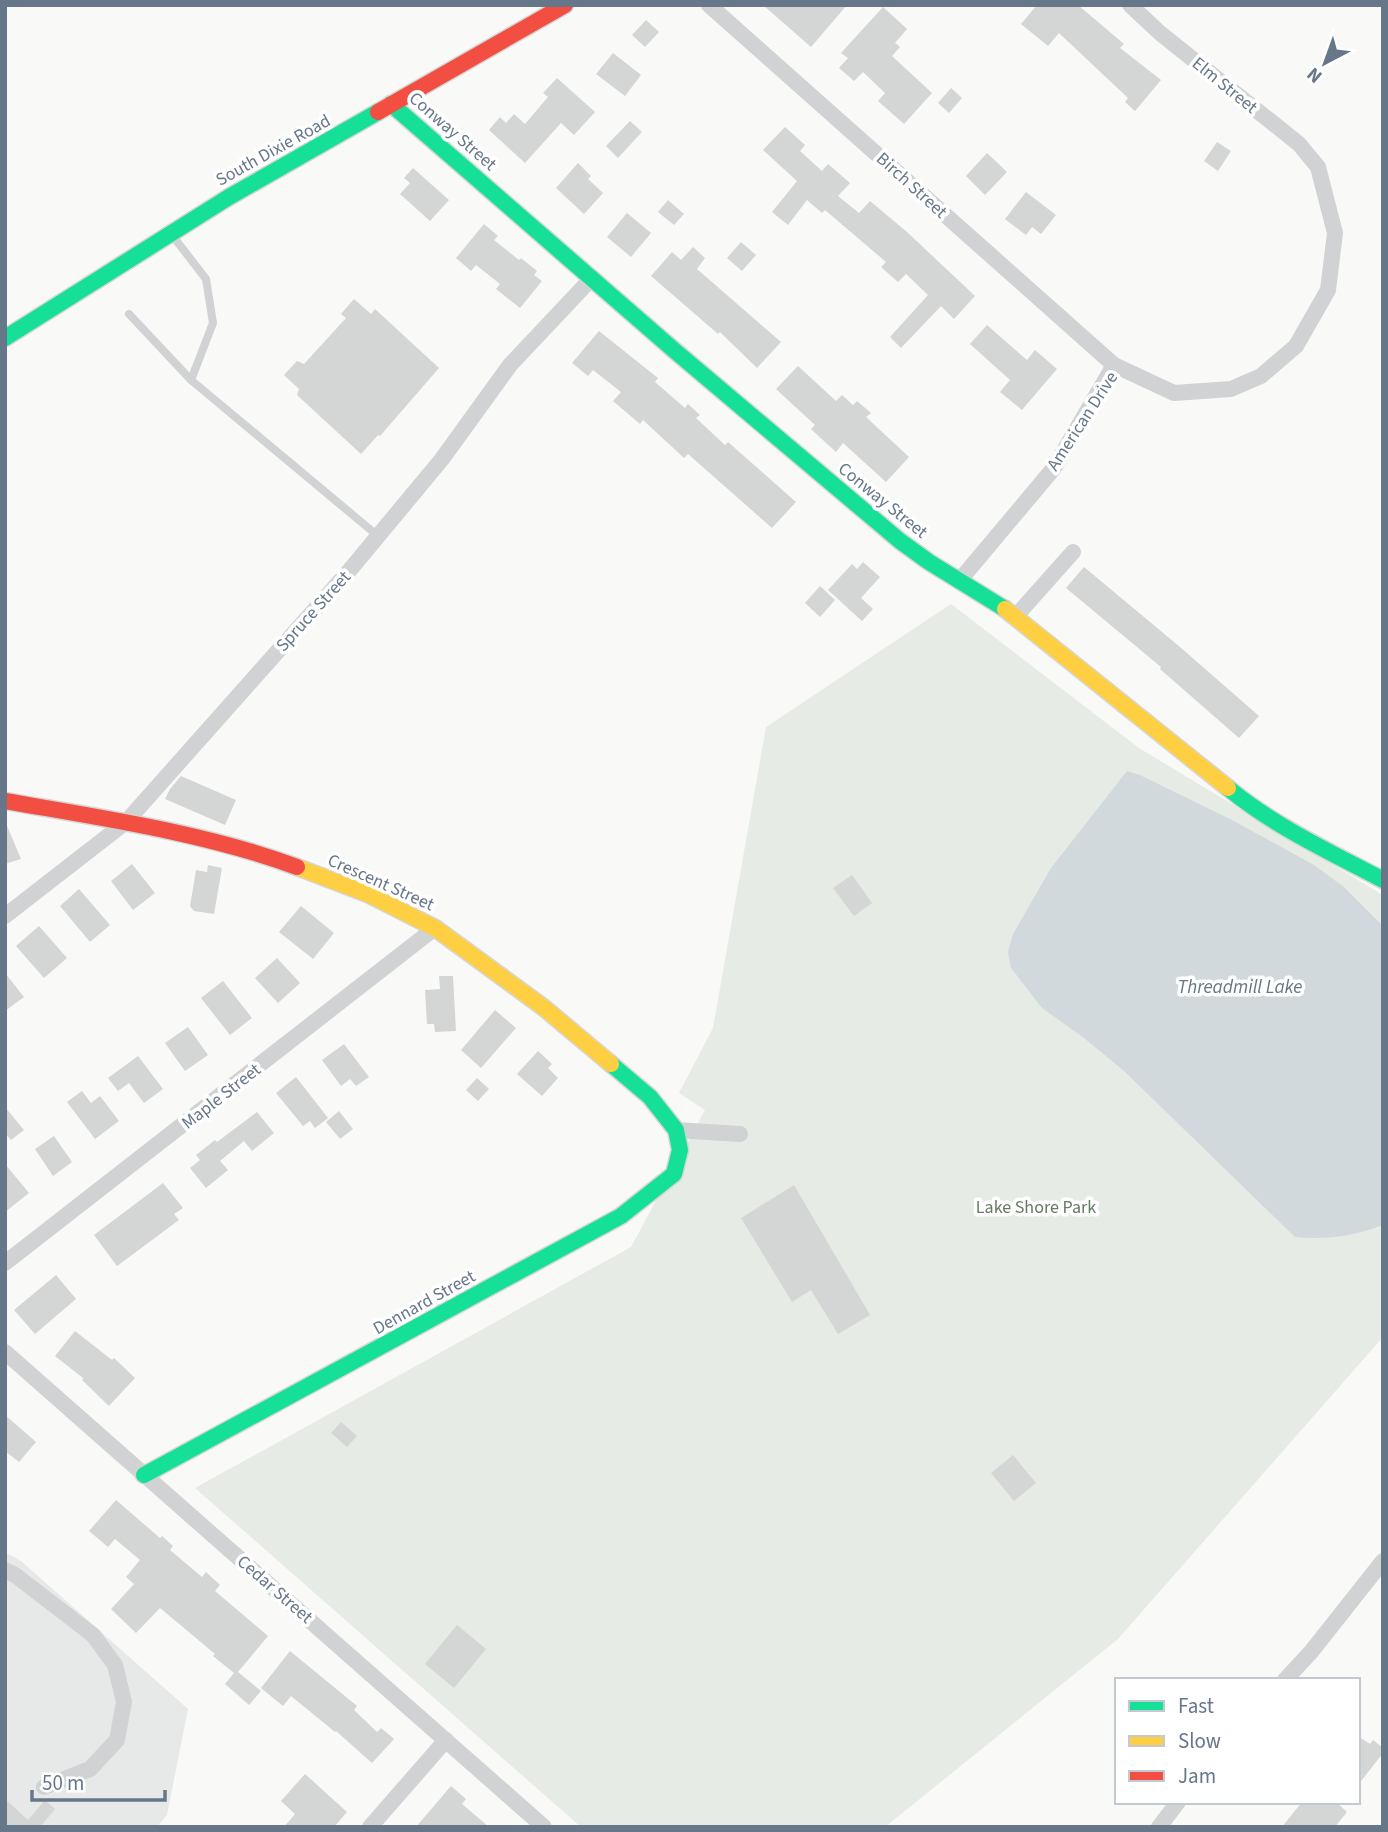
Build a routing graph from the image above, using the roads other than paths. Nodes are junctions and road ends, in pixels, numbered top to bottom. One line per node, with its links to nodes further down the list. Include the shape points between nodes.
1 (565, 5): 4 (street, South Dixie Road)
2 (709, 5): 10 (street, Birch Street)
3 (1130, 5): 5 (street, Elm Street, via 1299,144)
4 (391, 104): 6 (street, South Dixie Road); 7 (street, Conway Street)
5 (1318, 167): 10 (street, American Drive, via 1335,233 1328,290 1296,346 1261,376 1231,389 1174,393)
6 (170, 233): 9 (street, South Dixie Road); 11 (lane, via 206,279 214,323)
7 (592, 278): 12 (street, Spruce Street, via 510,365 442,459); 14 (street, Conway Street, via 855,504)
8 (129, 314): 11 (lane)
9 (5, 338)
10 (1114, 365): 14 (street, American Drive, via 1054,468)
11 (191, 380): 12 (lane)
12 (377, 537): 17 (street, Spruce Street)
13 (1073, 552): 15 (street)
14 (960, 580): 15 (street, Conway Street)
15 (1016, 616): 18 (street, Conway Street, via 1247,803)
16 (5, 801): 17 (street, Crescent Street)
17 (126, 822): 19 (street, Spruce Street); 20 (street, Crescent Street, via 265,855 370,895)
18 (1383, 880)
19 (5, 916)
20 (435, 928): 21 (street, Crescent Street, via 554,1016 650,1097); 23 (street, Maple Street)
21 (676, 1130): 22 (street); 25 (street, Dennard Street, via 680,1150 674,1174 621,1216)
22 (740, 1134)
23 (5, 1264)
24 (5, 1352): 25 (street, Cedar Street)
25 (144, 1475): 29 (street, Cedar Street)
26 (1383, 1560): 28 (street)
27 (5, 1570): 30 (street, via 93,1635 115,1665 124,1702 117,1740 90,1769)
28 (1288, 1678)
29 (446, 1740): 32 (street); 33 (street, Cedar Street)
30 (44, 1787)
31 (1176, 1804): 34 (street)
32 (370, 1827)
33 (544, 1827)
34 (1159, 1827)

